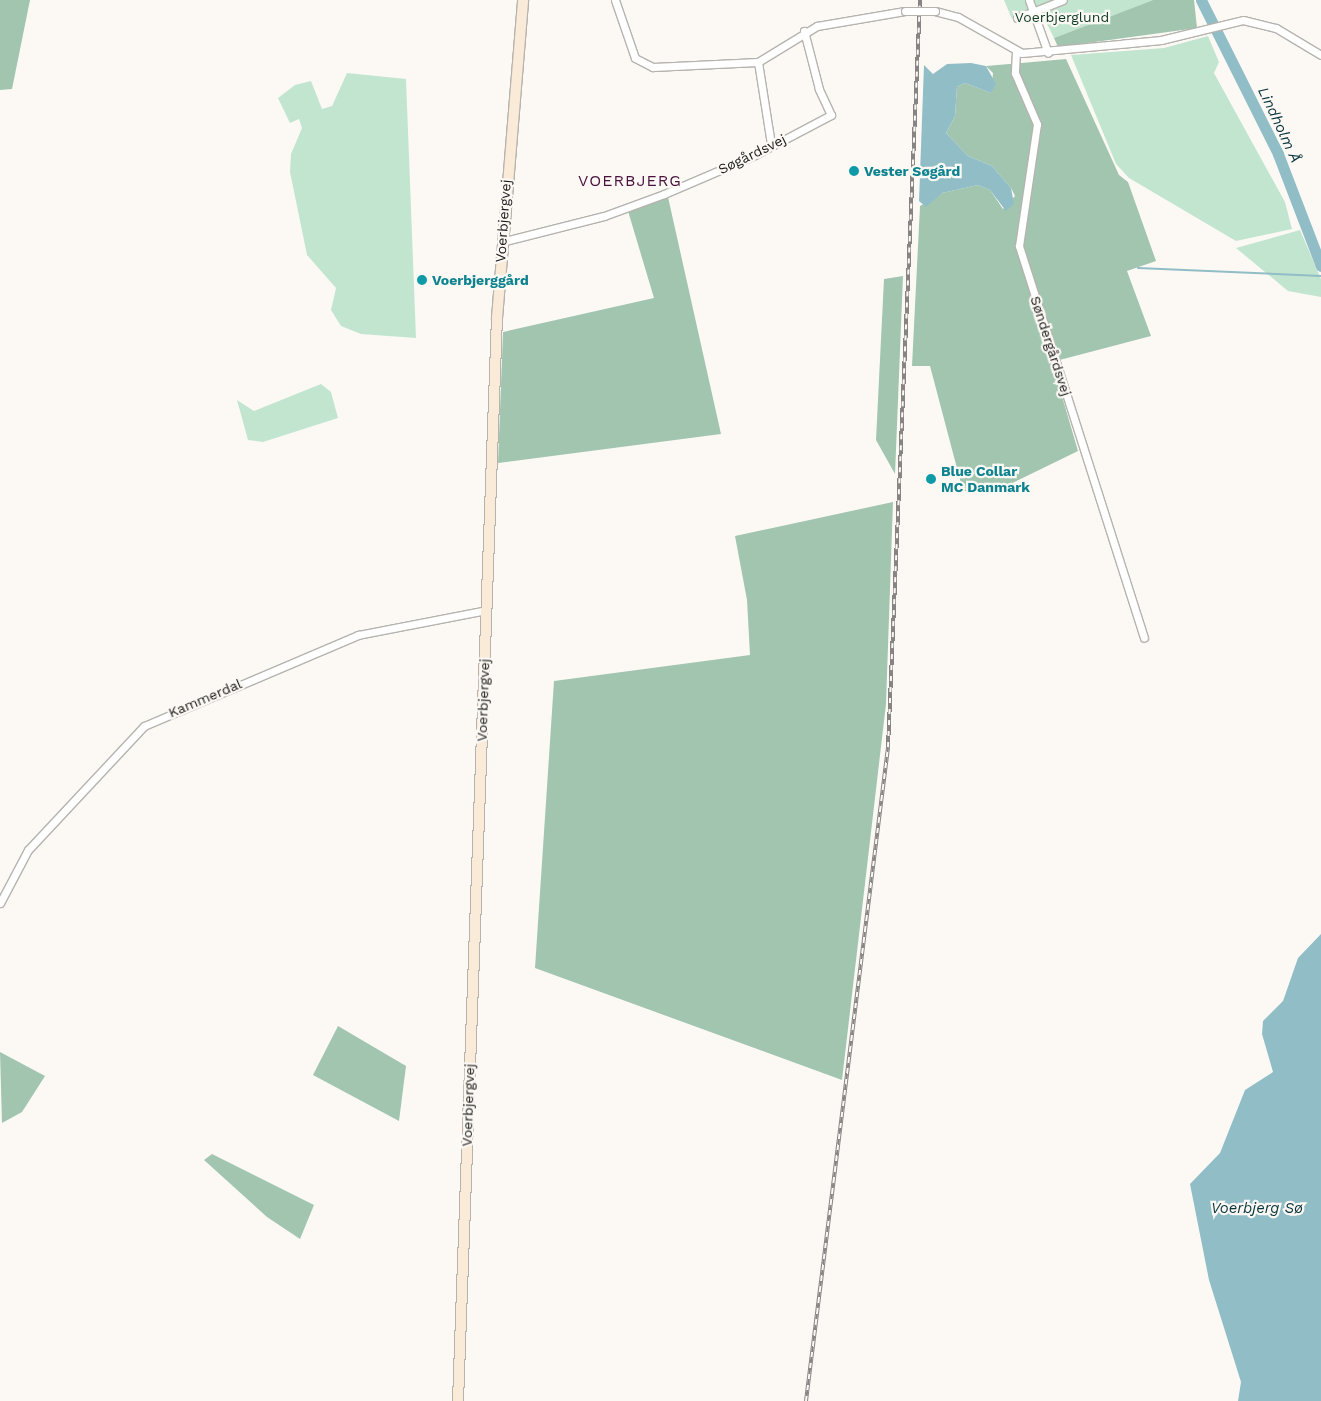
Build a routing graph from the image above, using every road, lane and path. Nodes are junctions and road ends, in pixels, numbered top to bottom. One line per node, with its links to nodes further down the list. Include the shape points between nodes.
1 (524, 0): 13 (street, Voerbjergvej)
2 (615, 0): 11 (street, via 635,58 645,66)
3 (1029, 0): 5 (street)
4 (1063, 0): 5 (street)
5 (1034, 12): 6 (street); 9 (street)
6 (1017, 18)
7 (804, 31): 8 (street, bridge, via 905,11 935,11 958,17); 11 (street); 12 (street, Søgårdsvej, via 819,89 831,114)
8 (1016, 51): 9 (street); 15 (street, Søndergårdsvej, via 1015,73 1037,124 1019,246)
9 (1048, 53): 10 (street, via 1202,31 1221,24 1264,23)
10 (1321, 54)
11 (758, 62): 12 (street)
12 (771, 144): 13 (street, Søgårdsvej, via 755,155 604,216)
13 (501, 242): 14 (street, Voerbjergvej)
14 (486, 610): 16 (street, Kammerdal, via 358,635 144,726 28,850); 17 (street, Voerbjergvej)
15 (1144, 638)
16 (0, 903)
17 (458, 1401)

